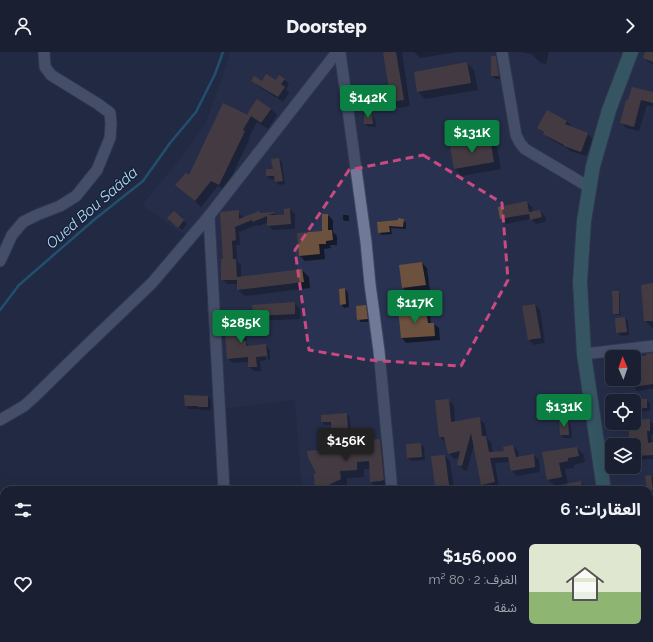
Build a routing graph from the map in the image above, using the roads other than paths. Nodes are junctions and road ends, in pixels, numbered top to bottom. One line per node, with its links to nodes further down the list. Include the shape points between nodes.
1 (44, 52): 7 (street, via 45,67 51,75 110,113 110,138 97,170 76,196 23,222 12,235)
2 (339, 52): 6 (street); 12 (street, via 366,242)
3 (502, 52): 5 (street, via 516,135 520,143 525,149)
4 (629, 53): 5 (main road, via 609,110)
5 (589, 187): 9 (main road, via 580,282)
6 (209, 216): 10 (street, via 152,283 33,398); 11 (street)
7 (0, 261)
8 (653, 346): 9 (street)
9 (584, 354): 13 (main road)
10 (0, 420)
11 (224, 486)
12 (392, 486)
13 (603, 486)

